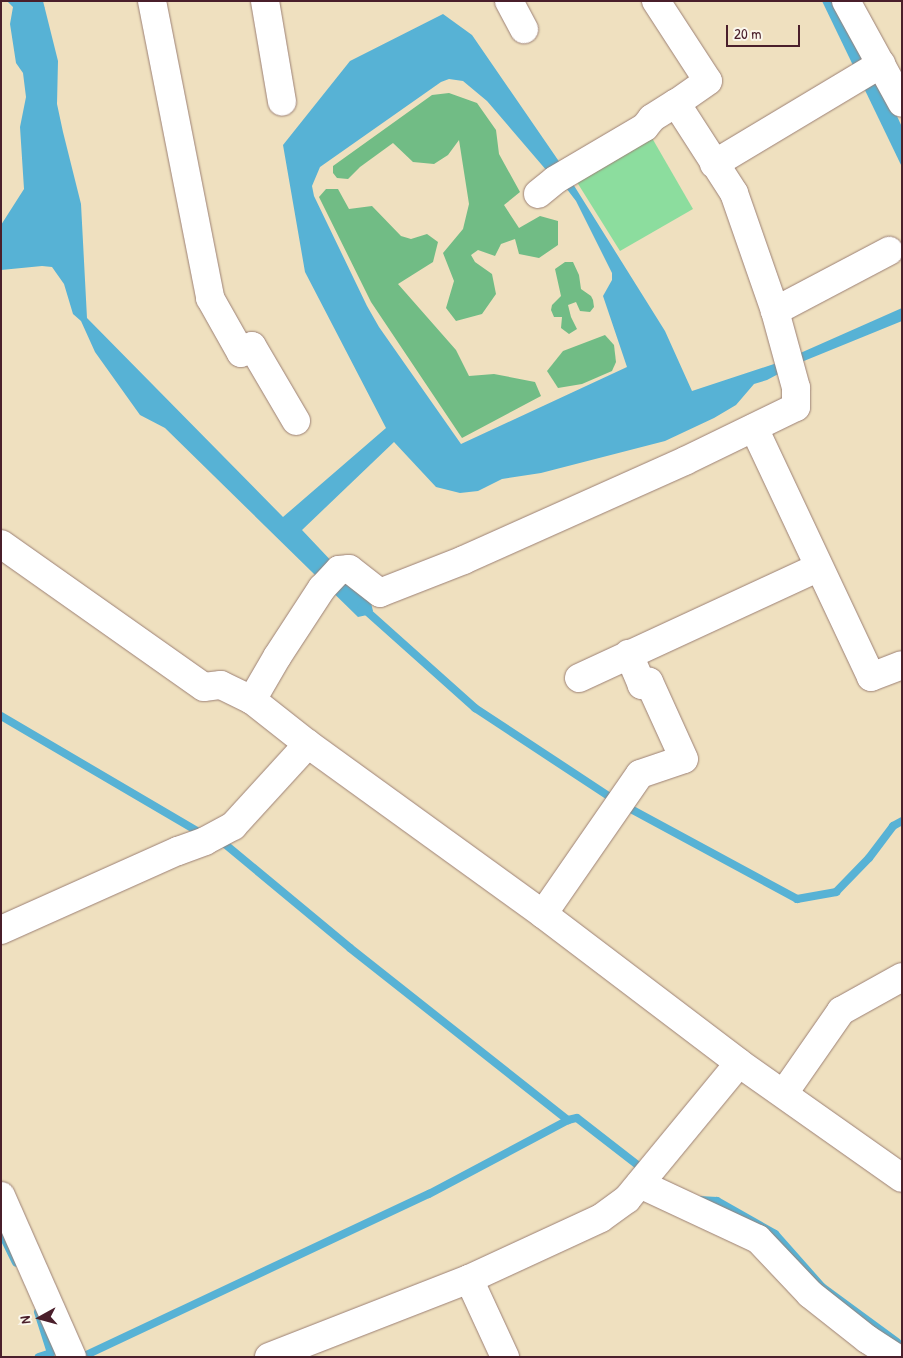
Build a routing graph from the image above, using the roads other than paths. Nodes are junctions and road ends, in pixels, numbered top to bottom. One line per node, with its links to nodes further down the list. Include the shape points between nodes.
1 (152, 1): 15 (street, via 210,298 240,353 252,346)
2 (265, 1): 8 (street)
3 (509, 1): 6 (street)
4 (656, 1): 9 (street, via 708,81)
5 (846, 1): 7 (street)
6 (524, 29)
7 (869, 71): 10 (street); 11 (street)
8 (282, 102)
9 (676, 103): 11 (street); 12 (street)
10 (902, 104)
11 (714, 164): 14 (street, via 734,194)
12 (554, 182)
13 (889, 251): 14 (street)
14 (775, 311): 16 (street, via 796,388 796,407)
15 (296, 421)
16 (754, 428): 18 (street); 22 (street, via 464,560 380,593 349,569 331,579 276,656)
17 (1, 544): 22 (street, via 204,687 221,685)
18 (819, 567): 19 (street); 20 (street, via 871,676)
19 (629, 654): 21 (street); 24 (street, via 642,685 649,682 684,759 640,774)
20 (902, 664)
21 (580, 678)
22 (252, 700): 23 (street)
23 (308, 744): 24 (street); 25 (street, via 240,820 211,838)
24 (543, 914): 27 (street)
25 (1, 930)
26 (902, 977): 28 (street, via 841,1011)
27 (739, 1063): 28 (street); 29 (street)
28 (784, 1093): 30 (street)
29 (645, 1178): 32 (street, via 627,1200 600,1218); 36 (street, via 758,1239 810,1294)
30 (902, 1178)
31 (1, 1196): 34 (street)
32 (469, 1279): 33 (street); 35 (street)
33 (283, 1354)
34 (72, 1357)
35 (505, 1357)
36 (895, 1357)

